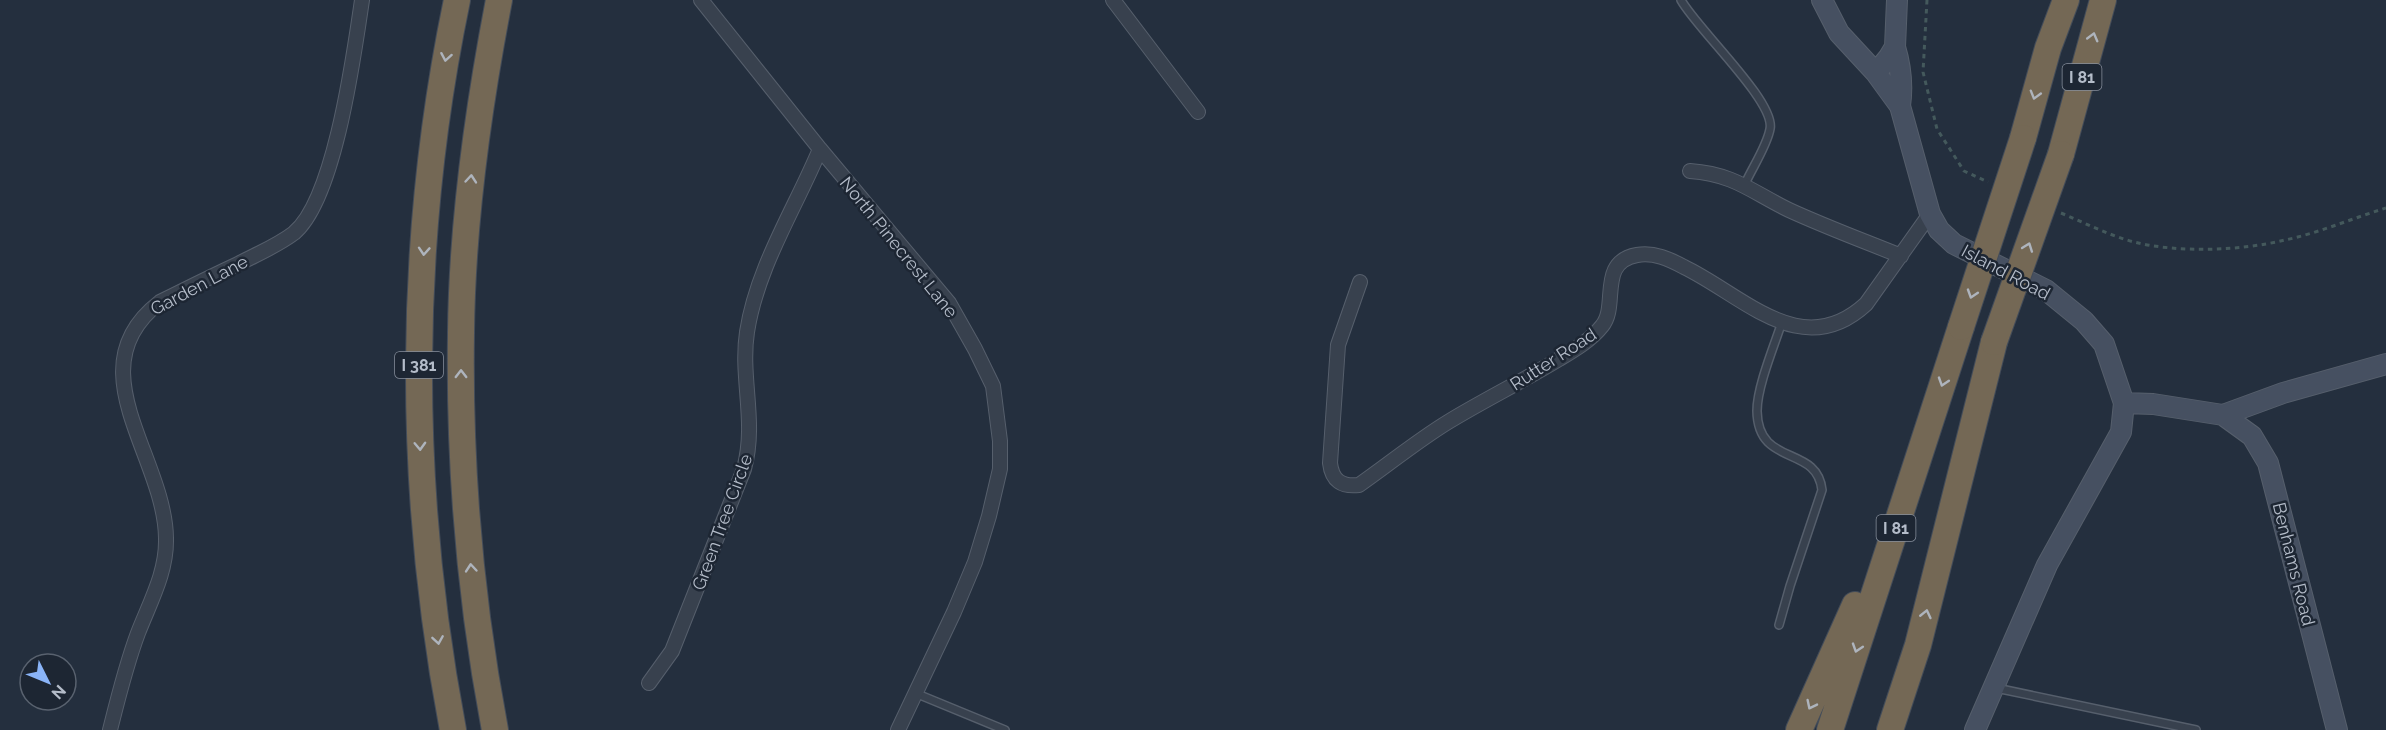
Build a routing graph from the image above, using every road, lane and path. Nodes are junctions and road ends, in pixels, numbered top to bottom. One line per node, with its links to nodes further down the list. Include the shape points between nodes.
1 (362, 0): 34 (street, Garden Lane, via 337,137 323,186 304,222 273,246 160,302 145,313 126,346 122,383 153,472 165,515 166,539 156,592 138,633)
2 (457, 0): 35 (highway, I 381, one-way to 35, via 446,54 427,204 418,385 427,555)
3 (499, 0): 36 (highway, I 381, one-way to 3, via 473,594 467,525 461,331 474,155)
4 (701, 0): 16 (street, North Pinecrest Lane)
5 (1113, 0): 15 (street)
6 (1681, 0): 18 (lane, via 1767,110 1770,130)
7 (1822, 0): 13 (street, Island Road, via 1839,33)
8 (1897, 0): 12 (street)
9 (1927, 0): 19 (path, via 1923,72 1937,129 1964,171)
10 (2066, 0): 29 (highway, I 81, one-way to 29, bridge)
11 (2103, 0): 41 (highway, I 81, one-way to 11, bridge, via 1918,645 1994,342 2061,154)
12 (1894, 47): 13 (street); 14 (street, via 1900,64)
13 (1876, 73): 14 (street, Island Road)
14 (1900, 106): 22 (street, Island Road)
15 (1198, 112)
16 (820, 149): 31 (street, Green Tree Circle, via 762,275 751,311 746,350 750,440 744,469 672,651); 33 (street, North Pinecrest Lane, via 949,303 993,386 998,414 1000,469 989,516 975,562)
17 (1690, 171): 18 (street)
18 (1745, 184): 23 (street, via 1791,210)
19 (1997, 185)
20 (2386, 208): 21 (path, via 2286,240 2243,247 2183,248 2136,243)
21 (2051, 209)
22 (1930, 214): 23 (street, Rutter Road); 27 (street, Island Road, via 1954,244 2046,290 2084,321 2104,344)
23 (1901, 256): 25 (street, Rutter Road, via 1854,316 1822,328)
24 (1360, 282): 25 (street, Rutter Road, via 1338,345 1330,463 1336,480 1348,487 1359,485 1449,422 1580,346 1607,320 1612,278 1628,257 1653,254 1667,258)
25 (1782, 322): 30 (lane, via 1758,398 1760,426 1780,452 1808,463 1817,471 1822,490)
26 (2386, 364): 28 (street, via 2283,393)
27 (2124, 403): 28 (street); 32 (street, Island Road, via 2121,432 2047,565)
28 (2223, 415): 44 (street, Benhams Road, via 2252,436 2268,463)
29 (1918, 459): 39 (highway, one-way to 39); 40 (highway, I 81, one-way to 40)
30 (1779, 625)
31 (649, 683)
32 (1993, 688): 42 (street, Island Road); 43 (lane)
33 (915, 693): 37 (street, North Pinecrest Lane); 38 (lane)
34 (110, 730)
35 (453, 730)
36 (495, 730)
37 (898, 730)
38 (1005, 730)
39 (1799, 730)
40 (1830, 730)
41 (1890, 730)
42 (1975, 730)
43 (2196, 730)
44 (2337, 730)

